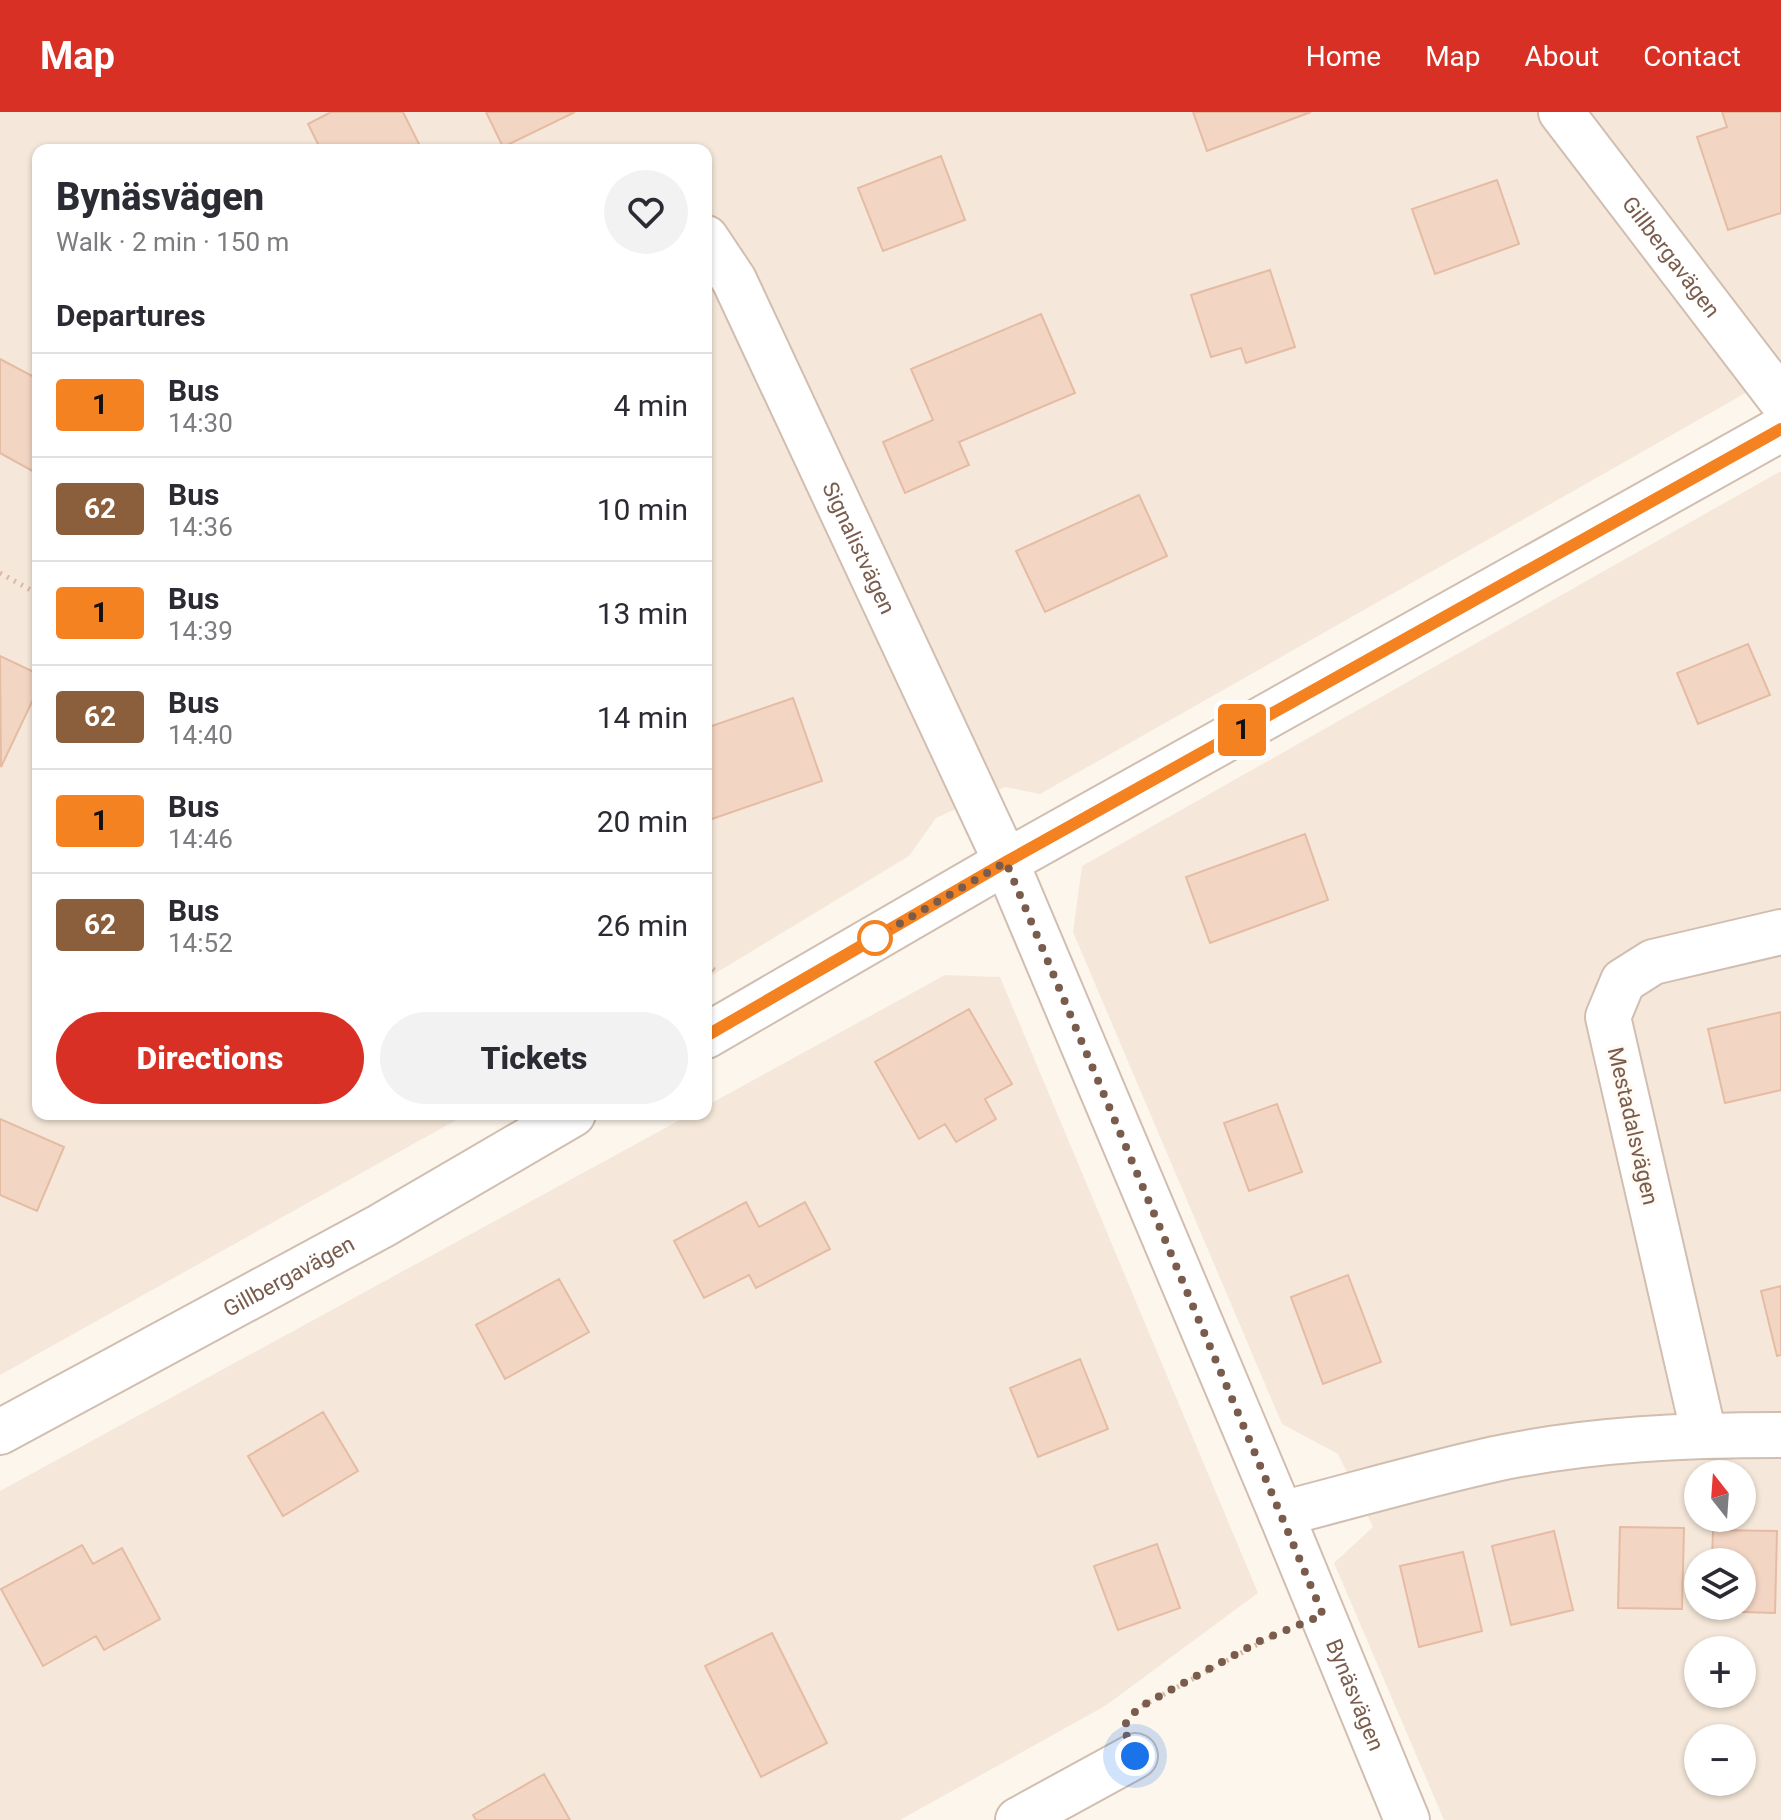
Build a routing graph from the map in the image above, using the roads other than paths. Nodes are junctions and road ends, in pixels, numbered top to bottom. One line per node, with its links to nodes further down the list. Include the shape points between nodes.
1 (1561, 112): 3 (street, Gillbergavägen)
2 (712, 247): 5 (street, Signalistvägen, via 734,280)
3 (1781, 400)
4 (1781, 429): 5 (street)
5 (1006, 862): 7 (street); 12 (street, Bynäsvägen)
6 (1781, 932): 10 (street, Mestadalsvägen, via 1653,962 1623,981 1608,1017)
7 (712, 1033)
8 (563, 1120): 9 (street, Gillbergavägen, via 381,1226)
9 (0, 1432)
10 (1704, 1435): 11 (street); 12 (street, via 1609,1441 1496,1459)
11 (1781, 1435)
12 (1281, 1514): 15 (street, Bynäsvägen)
13 (1135, 1756): 14 (street)
14 (1018, 1820)
15 (1407, 1820)

